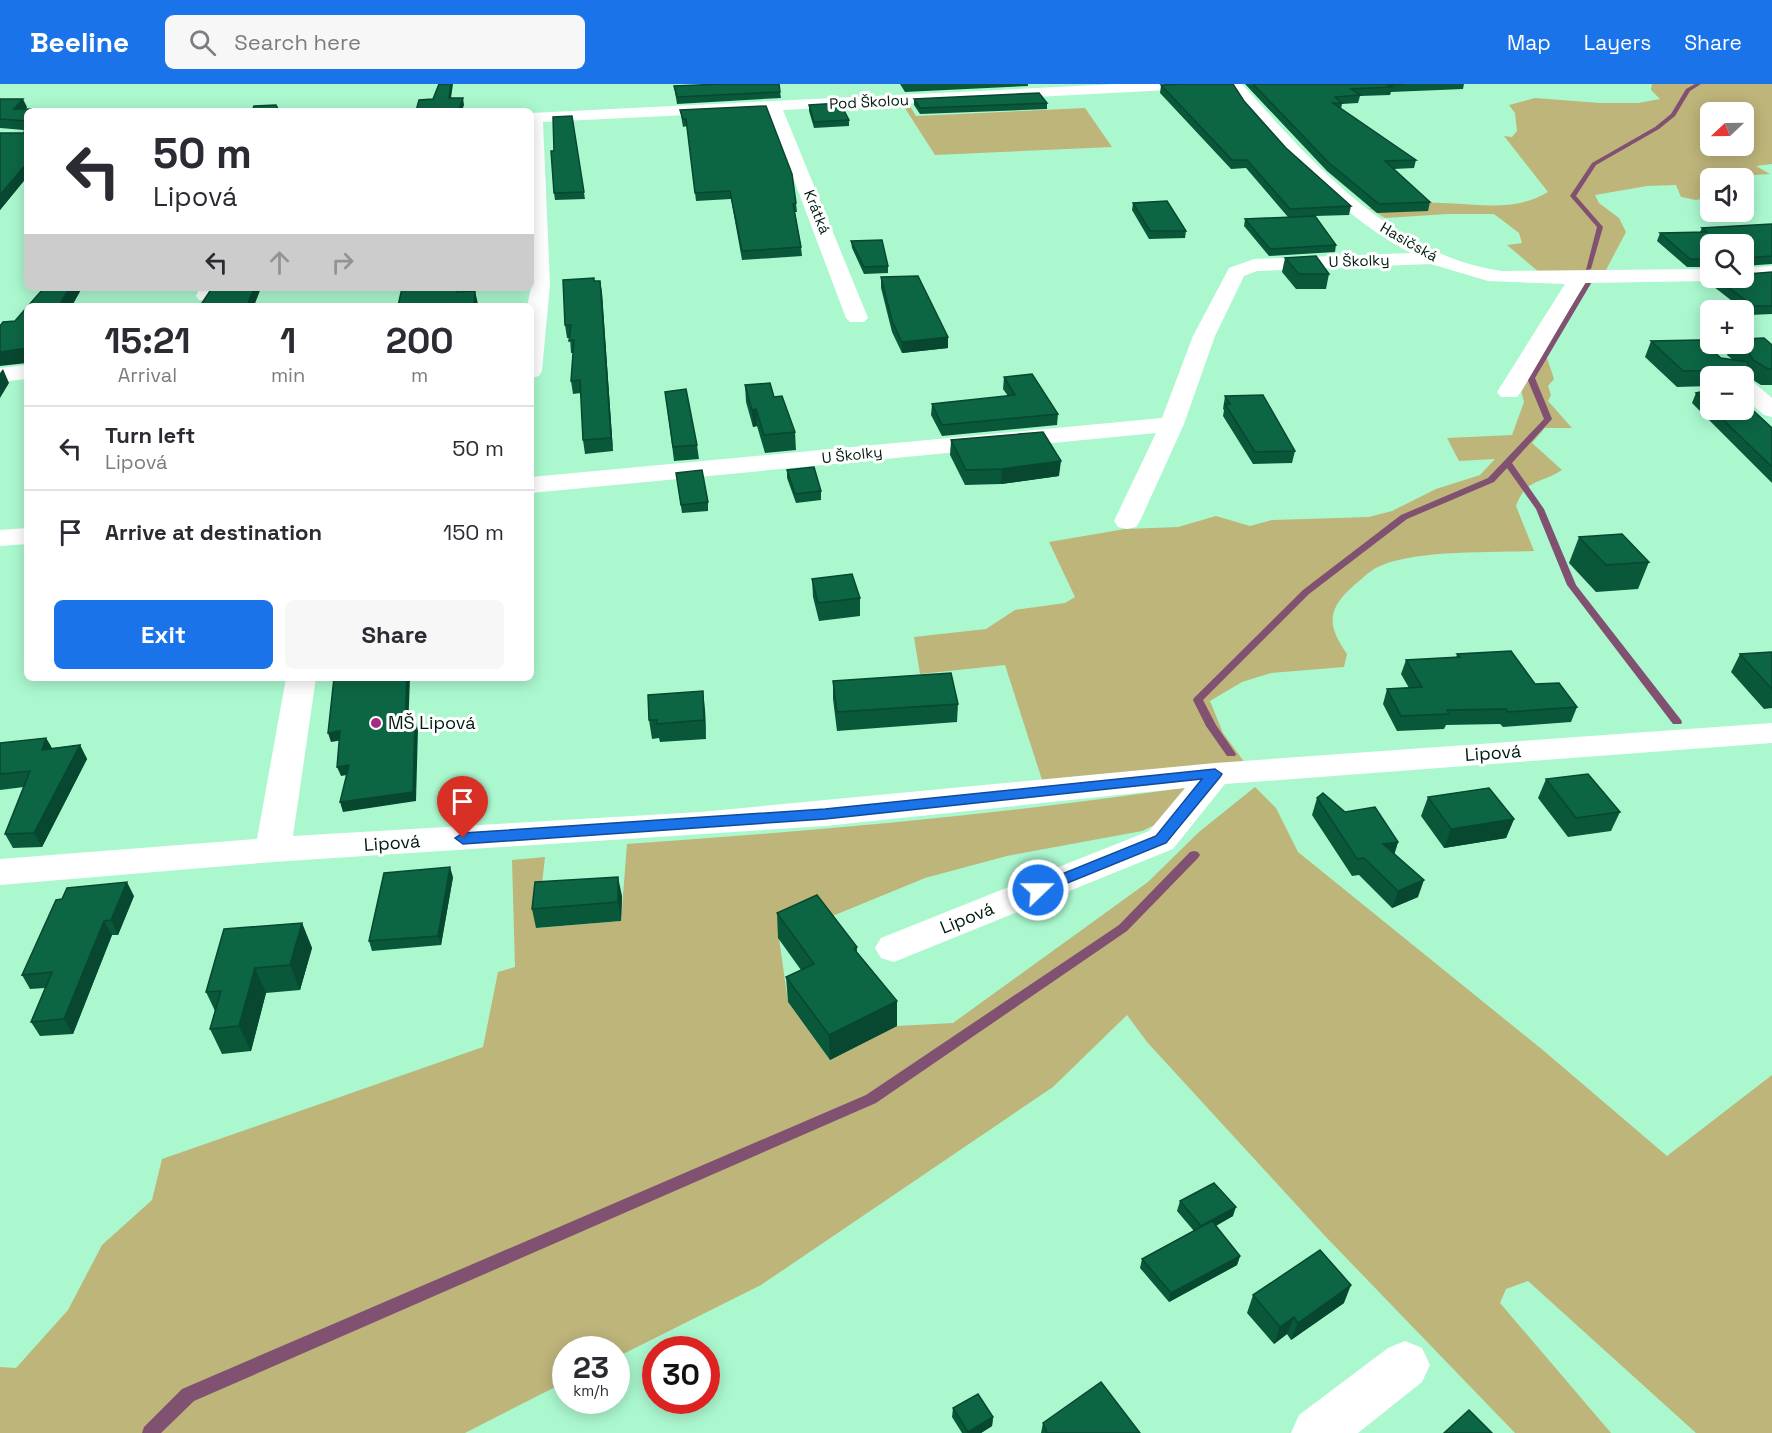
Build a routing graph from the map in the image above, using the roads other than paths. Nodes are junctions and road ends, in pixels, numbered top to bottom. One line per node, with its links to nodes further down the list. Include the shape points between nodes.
1 (1207, 84): 3 (street, Pod Školou)
2 (1234, 84): 6 (street, Hasičská, via 1269,125 1357,210)
3 (774, 106): 4 (street, Pod Školou); 11 (street, Krátká)
4 (534, 118)
5 (534, 142): 12 (street, via 540,284)
6 (1431, 258): 10 (street, Hasičská, via 1476,272); 18 (street, U Školky, via 1254,265 1236,272 1204,336)
7 (1772, 273): 8 (street)
8 (1754, 274)
9 (1700, 275): 10 (street, Hasičská)
10 (1580, 278): 15 (street)
11 (857, 318)
12 (534, 342)
13 (24, 372): 14 (street)
14 (0, 375)
15 (1509, 392)
16 (1754, 394): 17 (street)
17 (1772, 410)
18 (1172, 424): 19 (street, U Školky); 20 (street, U Školky)
19 (534, 485)
20 (1127, 521)
21 (24, 536): 22 (street)
22 (0, 538)
23 (301, 681): 26 (street)
24 (1772, 733): 25 (street, Lipová)
25 (1215, 774): 26 (street, Lipová, via 825,814); 28 (street, Lipová, via 1161,840)
26 (273, 850): 27 (street, Lipová)
27 (0, 872)
28 (894, 948)
29 (1405, 1365): 30 (street)
30 (1317, 1433)

